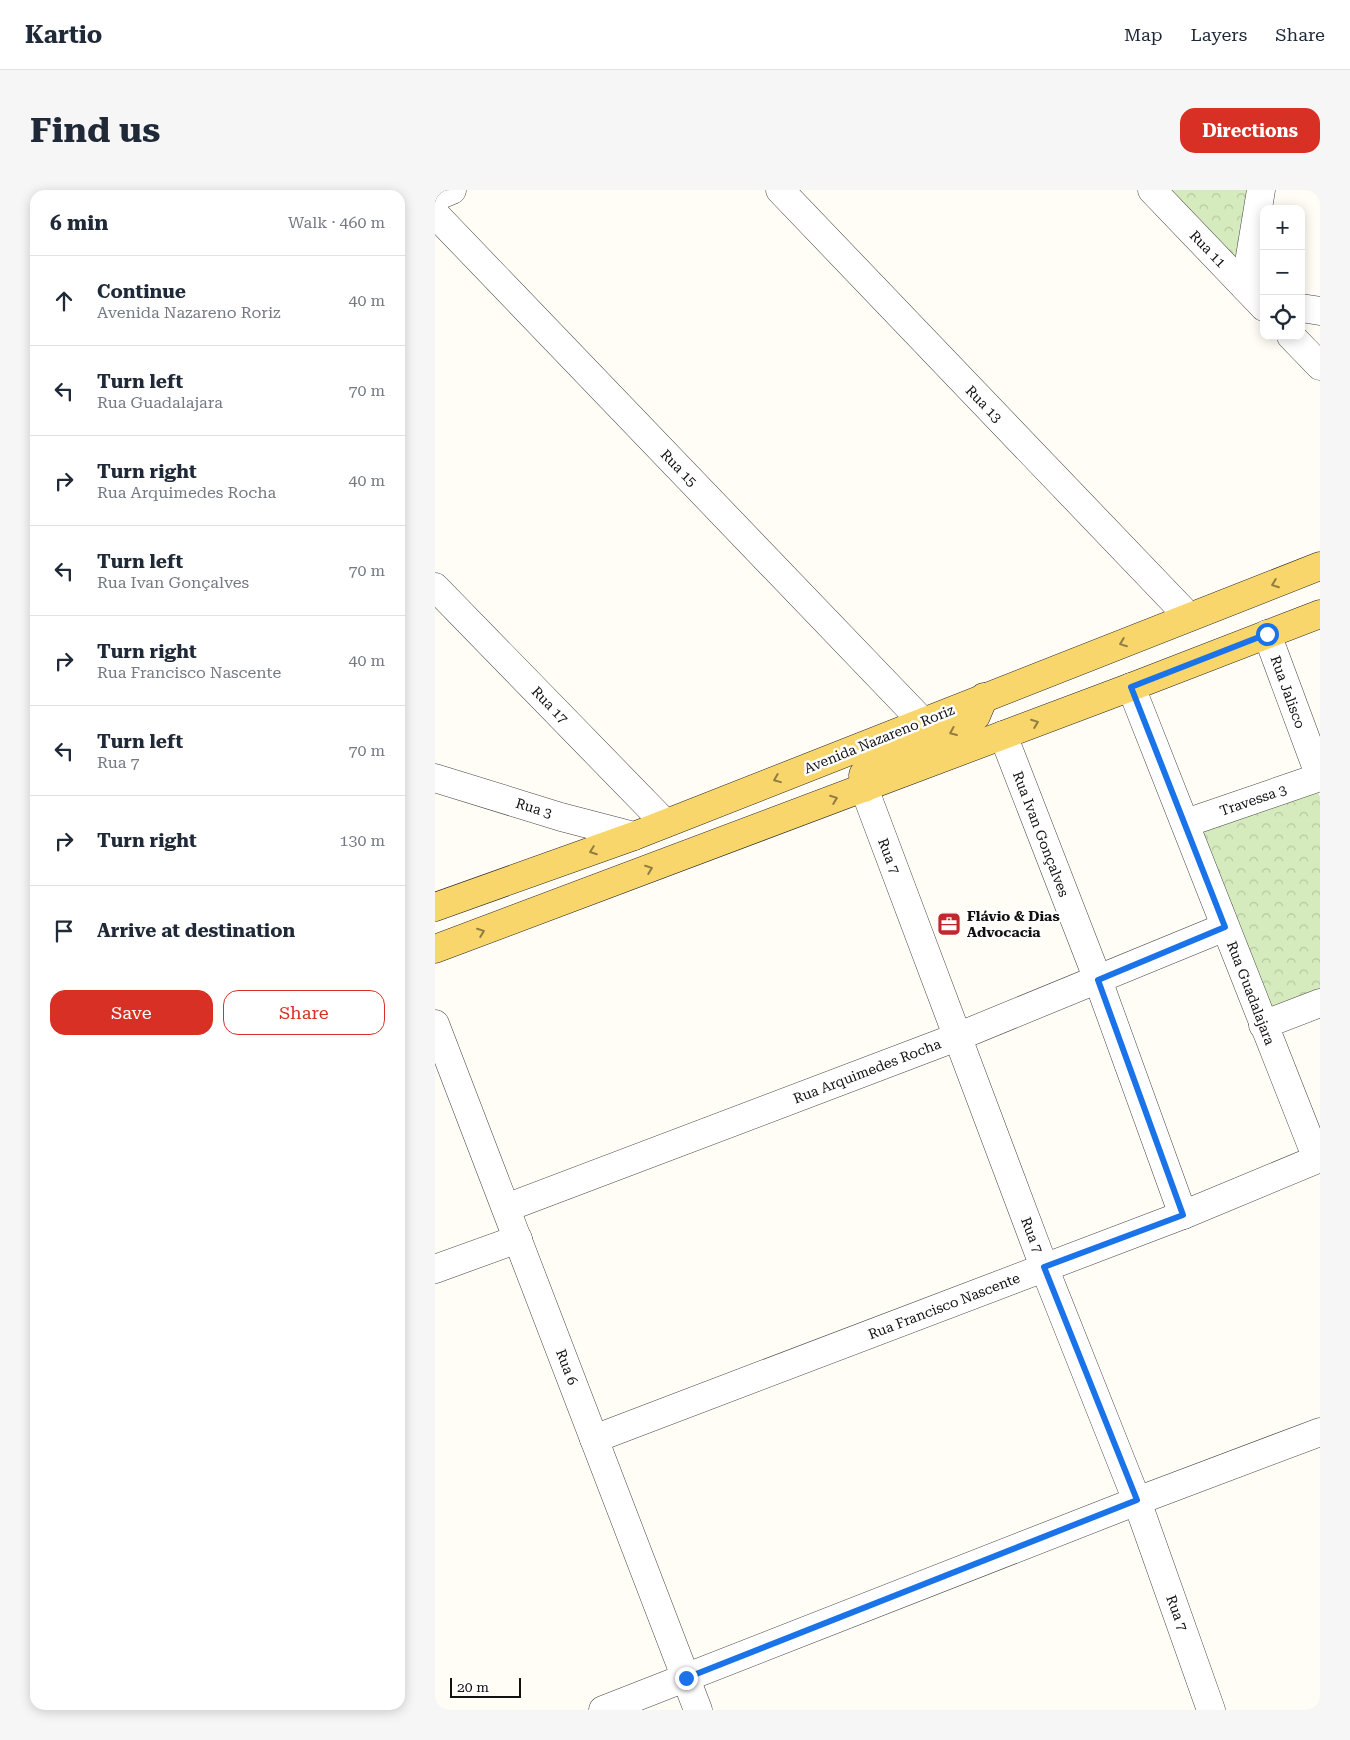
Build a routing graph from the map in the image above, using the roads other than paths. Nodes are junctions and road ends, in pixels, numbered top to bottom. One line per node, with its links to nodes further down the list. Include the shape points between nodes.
1 (452, 190): 5 (street)
2 (780, 190): 15 (street, Rua 13)
3 (1152, 190): 7 (street, Rua 11)
4 (1261, 190): 7 (street)
5 (435, 197)
6 (435, 214): 19 (street, Rua 15)
7 (1258, 299)
8 (1305, 309): 9 (street)
9 (1320, 311)
10 (1295, 340): 11 (street)
11 (1320, 366)
12 (1320, 566): 15 (main road, Avenida Nazareno Roriz, one-way to 15)
13 (435, 587): 24 (street, Rua 17)
14 (1320, 614): 16 (main road)
15 (1189, 617): 18 (main road, Avenida Nazareno Roriz, one-way to 18)
16 (1267, 634): 17 (main road); 21 (street, Rua Jalisco)
17 (1131, 687): 20 (main road, one-way to 17); 25 (street, Rua Guadalajara)
18 (985, 698): 19 (main road, Avenida Nazareno Roriz); 23 (main road, one-way to 23, via 976,716 965,727 869,766 863,775)
19 (923, 722): 24 (main road, Avenida Nazareno Roriz, one-way to 24)
20 (1003, 735): 23 (main road); 30 (street, Rua Ivan Gonçalves)
21 (1320, 777): 25 (street, Travessa 3)
22 (435, 778): 26 (street, Rua 3)
23 (864, 788): 29 (main road, one-way to 23); 34 (street, Rua 7)
24 (665, 823): 26 (main road, Avenida Nazareno Roriz)
25 (1186, 823): 28 (street, Rua Guadalajara)
26 (634, 836): 27 (main road, Avenida Nazareno Roriz, one-way to 27)
27 (435, 907)
28 (1225, 927): 30 (street, Rua Arquimedes Rocha); 33 (street, Rua Guadalajara)
29 (435, 949)
30 (1098, 980): 34 (street, Rua Arquimedes Rocha); 37 (street, Rua Ivan Gonçalves)
31 (1320, 1003): 33 (street)
32 (435, 1024): 36 (street, Rua 6)
33 (1263, 1025): 35 (street, Rua Guadalajara)
34 (957, 1036): 36 (street, Rua Arquimedes Rocha); 39 (street, Rua 7)
35 (1319, 1159): 37 (street, Rua Francisco Nascente)
36 (506, 1208): 38 (street, Rua 6)
37 (1183, 1215): 39 (street, Rua Francisco Nascente)
38 (517, 1239): 40 (street); 42 (street, Rua 6)
39 (1044, 1267): 42 (street, Rua Francisco Nascente); 43 (street, Rua 7)
40 (435, 1269)
41 (1320, 1432): 43 (street)
42 (594, 1439): 44 (street, Rua 6)
43 (1137, 1500): 44 (street); 47 (street, Rua 7)
44 (686, 1678): 45 (street); 46 (street, Rua 6)
45 (603, 1710)
46 (699, 1710)
47 (1211, 1710)

